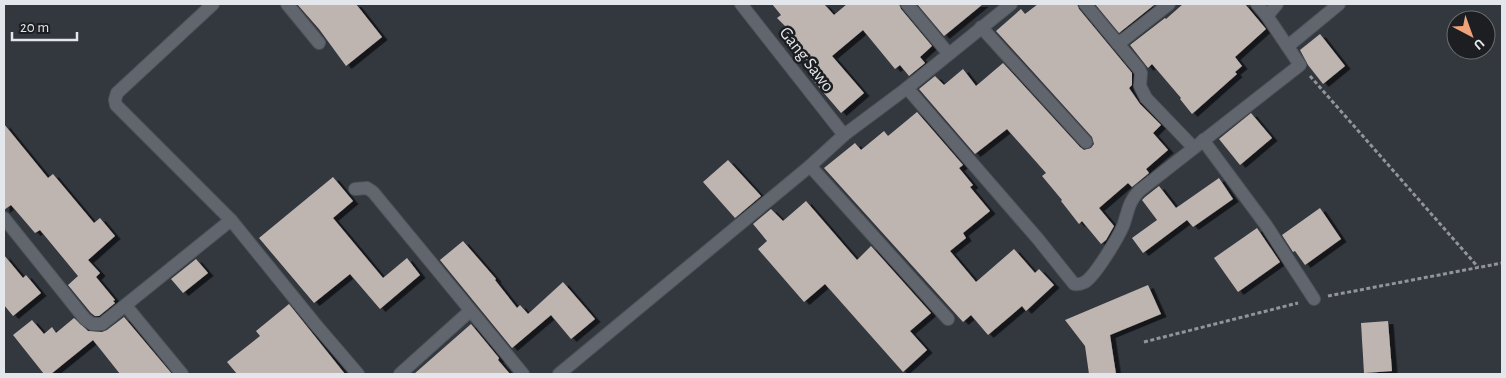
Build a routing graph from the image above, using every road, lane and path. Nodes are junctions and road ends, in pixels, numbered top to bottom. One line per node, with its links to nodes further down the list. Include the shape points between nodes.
1 (213, 4): 25 (street, via 120,90 115,100 116,106)
2 (288, 4): 13 (street)
3 (741, 4): 19 (street, Gang Sawo)
4 (907, 4): 16 (street)
5 (1010, 4): 12 (street)
6 (1085, 4): 14 (street)
7 (1169, 4): 14 (street)
8 (1257, 4): 11 (street)
9 (1277, 4): 11 (street)
10 (1339, 4): 15 (street)
11 (1267, 16): 15 (street)
12 (981, 27): 16 (street); 20 (street)
13 (319, 43)
14 (1118, 44): 21 (street, via 1141,73 1140,86 1146,98)
15 (1288, 46): 17 (street)
16 (948, 53): 18 (street)
17 (1300, 64): 21 (street); 26 (path)
18 (907, 88): 19 (street); 21 (street, via 1078,285 1087,281 1101,263 1122,227 1132,197)
19 (844, 135): 22 (street)
20 (1086, 142)
21 (1198, 144): 27 (street, via 1266,226)
22 (810, 166): 30 (street); 35 (street)
23 (355, 189): 29 (street, via 367,188 374,192)
24 (4, 218): 28 (street, via 92,324 102,324)
25 (231, 220): 28 (street); 32 (street)
26 (1479, 267)
27 (1314, 299)
28 (126, 306): 31 (street)
29 (470, 311): 33 (street); 34 (street)
30 (948, 320)
31 (182, 374)
32 (358, 374)
33 (400, 374)
34 (523, 374)
35 (559, 374)

